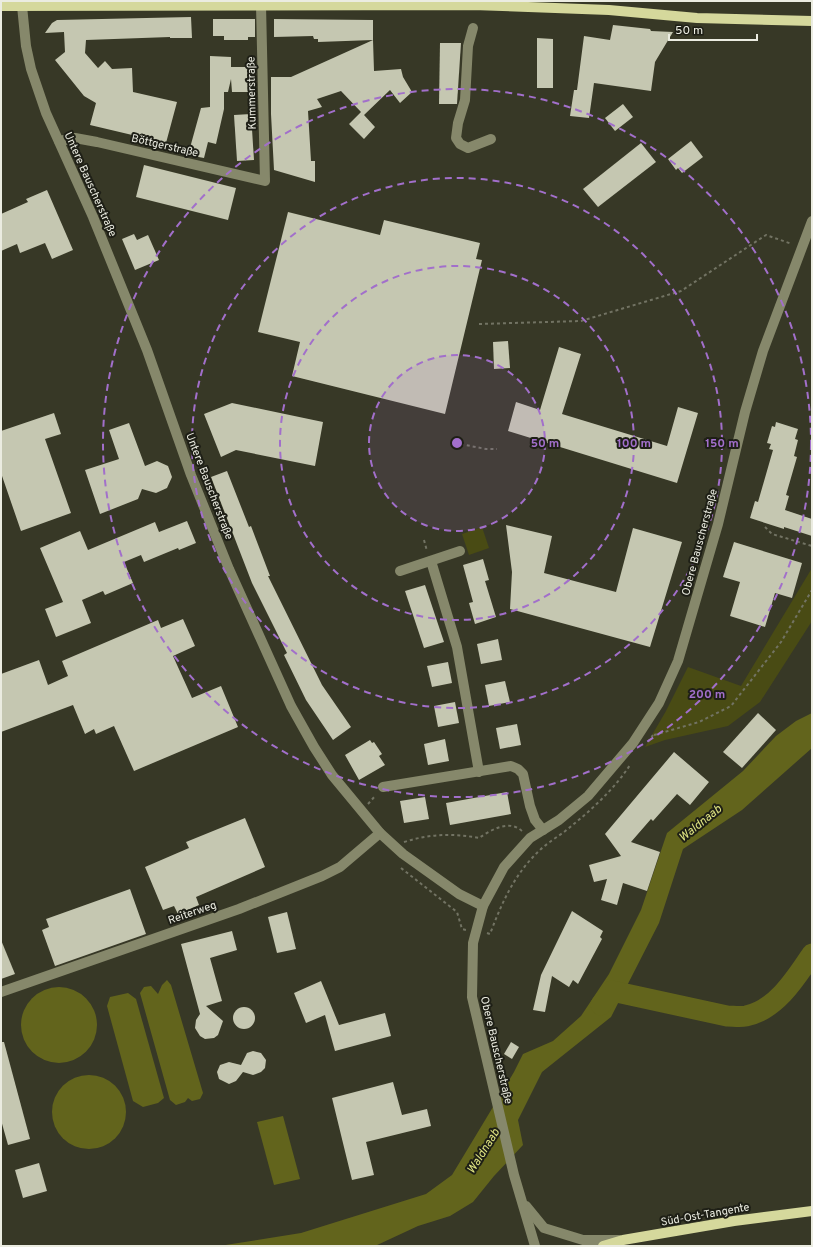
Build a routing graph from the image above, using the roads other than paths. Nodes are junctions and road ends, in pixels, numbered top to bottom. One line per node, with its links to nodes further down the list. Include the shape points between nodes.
1 (261, 5): 3 (main road); 4 (main road, via 473,5 609,10 697,18); 8 (street, Kummerstraße)
2 (1, 6): 3 (main road)
3 (22, 6): 7 (street, Untere Bauscherstraße, via 31,70)
4 (812, 21)
5 (473, 28): 6 (street, via 468,46 465,100 456,138 460,144 468,148 474,148)
6 (491, 139)
7 (59, 141): 8 (street, Böttgerstraße, via 75,138 97,142); 16 (street, Untere Bauscherstraße, via 147,350 191,475 229,569 290,706 332,775)
8 (265, 181)
9 (812, 220): 15 (street, Obere Bauscherstraße, via 759,364 718,524 678,661 659,702 622,757 588,796 559,820)
10 (460, 551): 11 (street)
11 (431, 561): 12 (street); 13 (street, via 457,647)
12 (400, 572)
13 (479, 772): 14 (street); 15 (street, via 510,766 518,769 522,774 535,820)
14 (383, 787)
15 (542, 830): 17 (street, Obere Bauscherstraße, via 530,838 504,867)
16 (380, 833): 17 (street, Untere Bauscherstraße, via 402,854 460,894); 18 (street, Reiterweg, via 340,867 322,876 239,909)
17 (483, 906): 19 (street, Obere Bauscherstraße, via 472,956 472,996 510,1161)
18 (1, 992)
19 (522, 1201): 21 (street, via 544,1228 583,1240); 22 (street, Obere Bauscherstraße)
20 (812, 1211): 21 (main road, Süd-Ost-Tangente)
21 (623, 1240): 23 (main road, Süd-Ost-Tangente)
22 (535, 1246)
23 (603, 1246)

